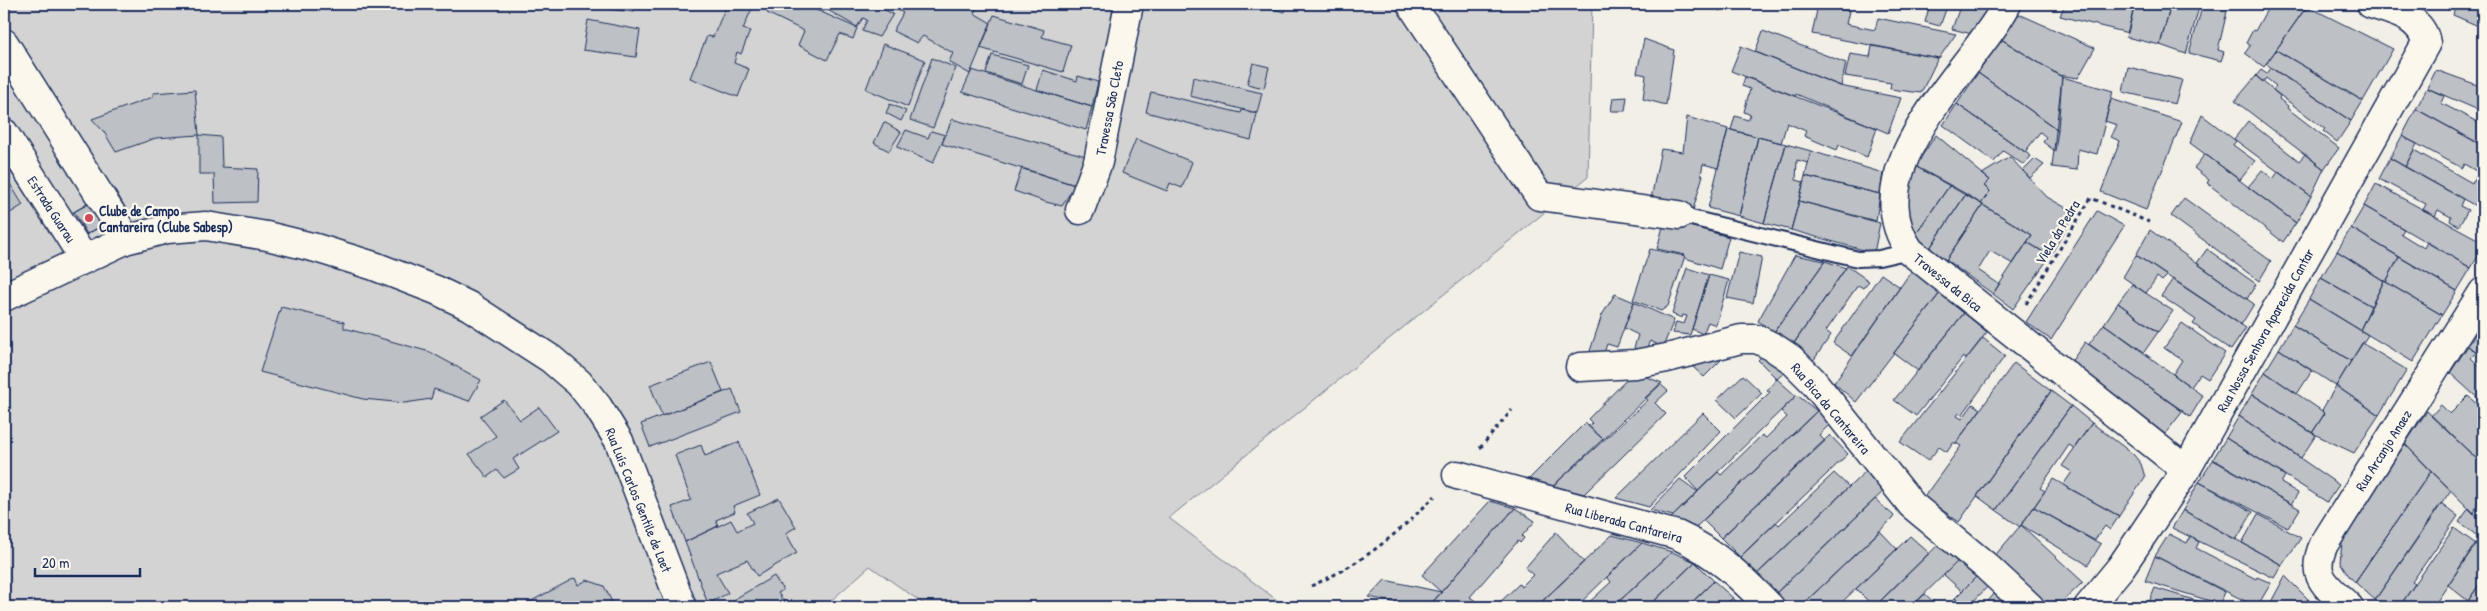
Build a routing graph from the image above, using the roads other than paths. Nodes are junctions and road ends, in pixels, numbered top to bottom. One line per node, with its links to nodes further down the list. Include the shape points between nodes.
1 (1129, 4): 7 (street, Travessa São Cleto, via 1098,162)
2 (1411, 4): 8 (street, via 1540,196)
3 (2007, 4): 10 (street, Travessa da Bica, via 1919,128 1906,153 1899,172 1895,201 1901,238)
4 (2371, 4): 15 (street, Rua Nossa Senhora Aparecida Cantar, via 2399,12 2410,19 2425,33 2426,42)
5 (4, 43): 9 (street)
6 (4, 133): 11 (street, Estrada Guarau)
7 (1080, 210)
8 (1679, 215): 10 (lane, via 1858,259)
9 (125, 240): 11 (street, Rua Luís Carlos Gentile de Laet); 17 (street, Rua Luís Carlos Gentile de Laet, via 167,229 206,226 316,248 436,290 469,306 534,348 579,383 607,420)
10 (1910, 251): 15 (street, Travessa da Bica)
11 (84, 259): 12 (street, Rua Luís Carlos Gentile de Laet)
12 (10, 286)
13 (2483, 292): 21 (street, Rua Arcanjo Anaez, via 2324,544 2318,559 2318,572)
14 (1580, 367): 19 (street, Rua Bica da Cantareira, via 1635,364 1740,339 1756,339 1773,347 1812,380 1912,505)
15 (2186, 470): 20 (street, Rua Nossa Senhora Aparecida Cantar, via 2121,567)
16 (1457, 475): 18 (street, Rua Liberada Cantareira, via 1677,535 1717,557)
17 (682, 607)
18 (1770, 607)
19 (2030, 607)
20 (2088, 607)
21 (2349, 607)

